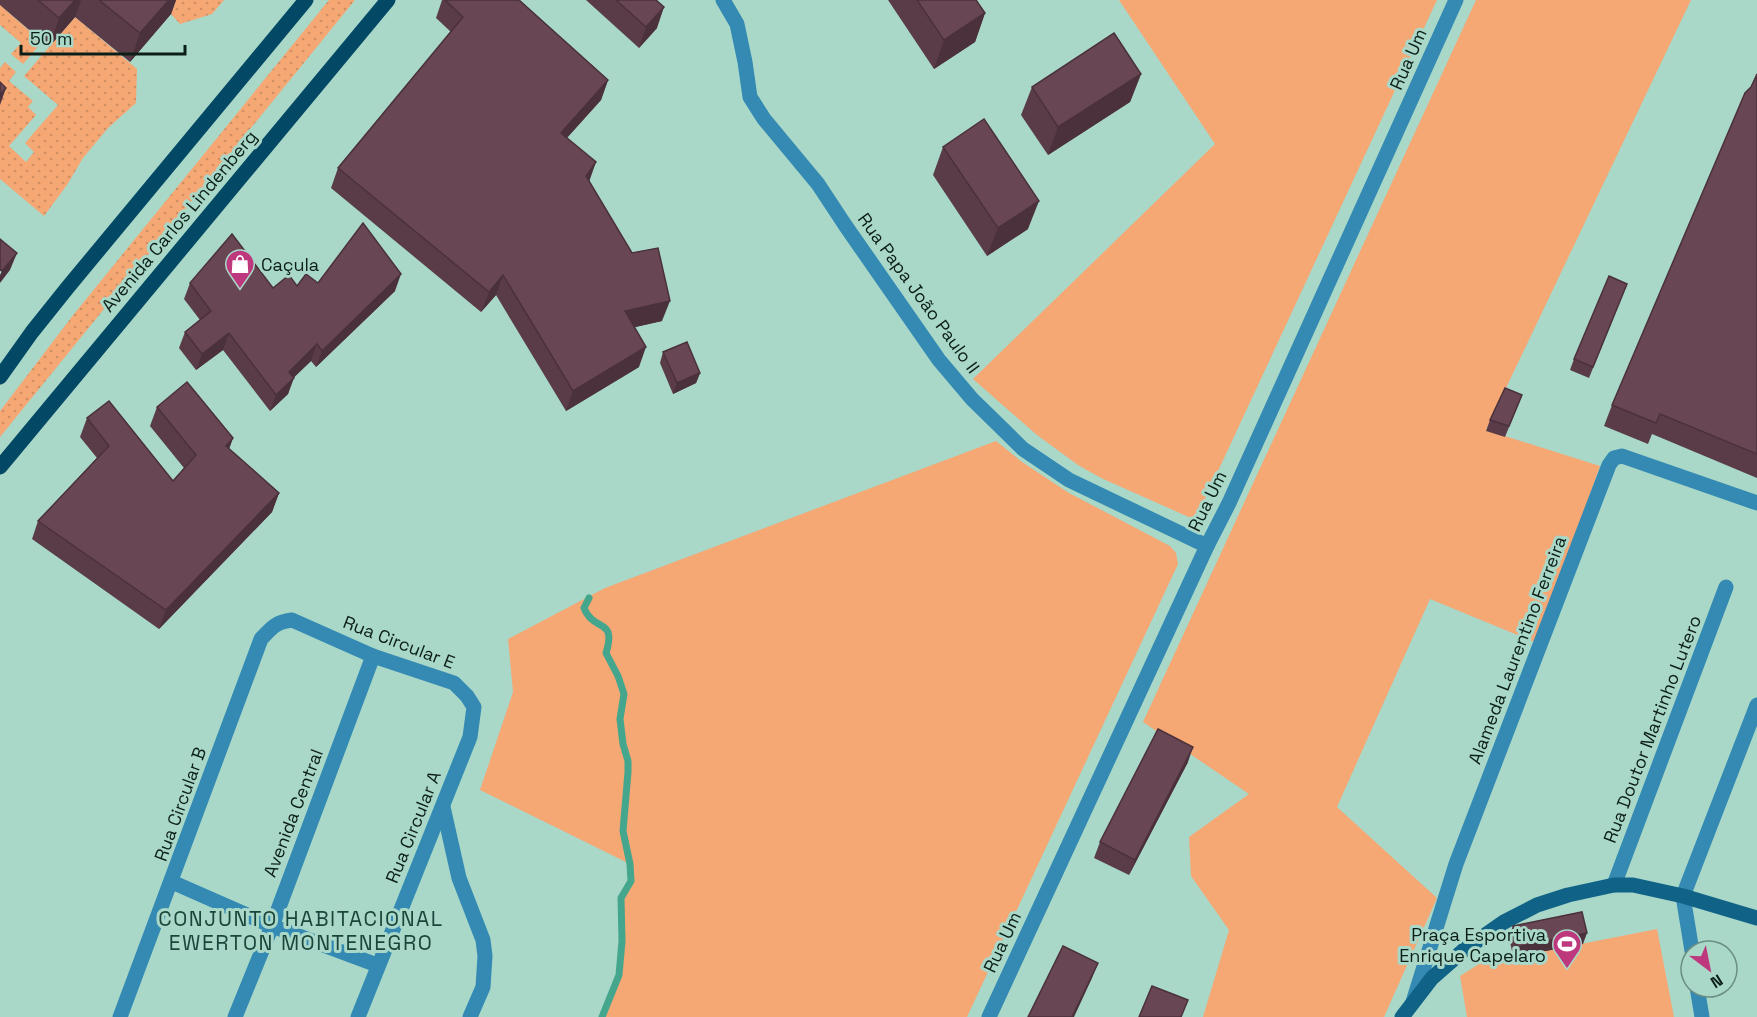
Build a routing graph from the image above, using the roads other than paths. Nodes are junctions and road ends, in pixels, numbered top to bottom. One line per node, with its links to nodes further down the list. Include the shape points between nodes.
1 (306, 0): 5 (main road, via 68,286)
2 (388, 0): 6 (main road, Avenida Carlos Lindenberg)
3 (723, 0): 8 (street, Rua Papa João Paulo II, via 737,24 750,97 819,184 939,360 972,399 1023,449 1069,480)
4 (1456, 0): 8 (street, Rua Um)
5 (0, 377)
6 (0, 467)
7 (1757, 503): 23 (street, Alameda Laurentino Ferreira, via 1622,456 1609,465 1456,864)
8 (1207, 546): 28 (street, Rua Um)
9 (1726, 587): 16 (street, Rua Doutor Martinho Lutero)
10 (292, 620): 11 (street, Rua Circular E); 15 (street, Rua Circular B, via 281,621 261,639)
11 (374, 656): 13 (street, Rua Circular E, via 454,683 474,707); 19 (street, Avenida Central)
12 (1757, 705): 17 (street)
13 (474, 717): 14 (street, Rua Circular A)
14 (443, 807): 21 (street, Rua Circular A); 27 (street, via 459,878 483,940 483,987)
15 (172, 882): 19 (street); 24 (street, Rua Circular B)
16 (1614, 885): 17 (street); 23 (street, via 1537,904 1504,922 1432,978)
17 (1683, 896): 18 (street); 20 (street)
18 (1757, 918)
19 (272, 926): 21 (street); 25 (street, Avenida Central)
20 (1690, 939)
21 (377, 965): 26 (street, Rua Circular A)
22 (1699, 999): 30 (street)
23 (1413, 1002): 29 (street)
24 (120, 1017)
25 (235, 1017)
26 (358, 1017)
27 (470, 1017)
28 (989, 1017)
29 (1402, 1017)
30 (1702, 1017)

